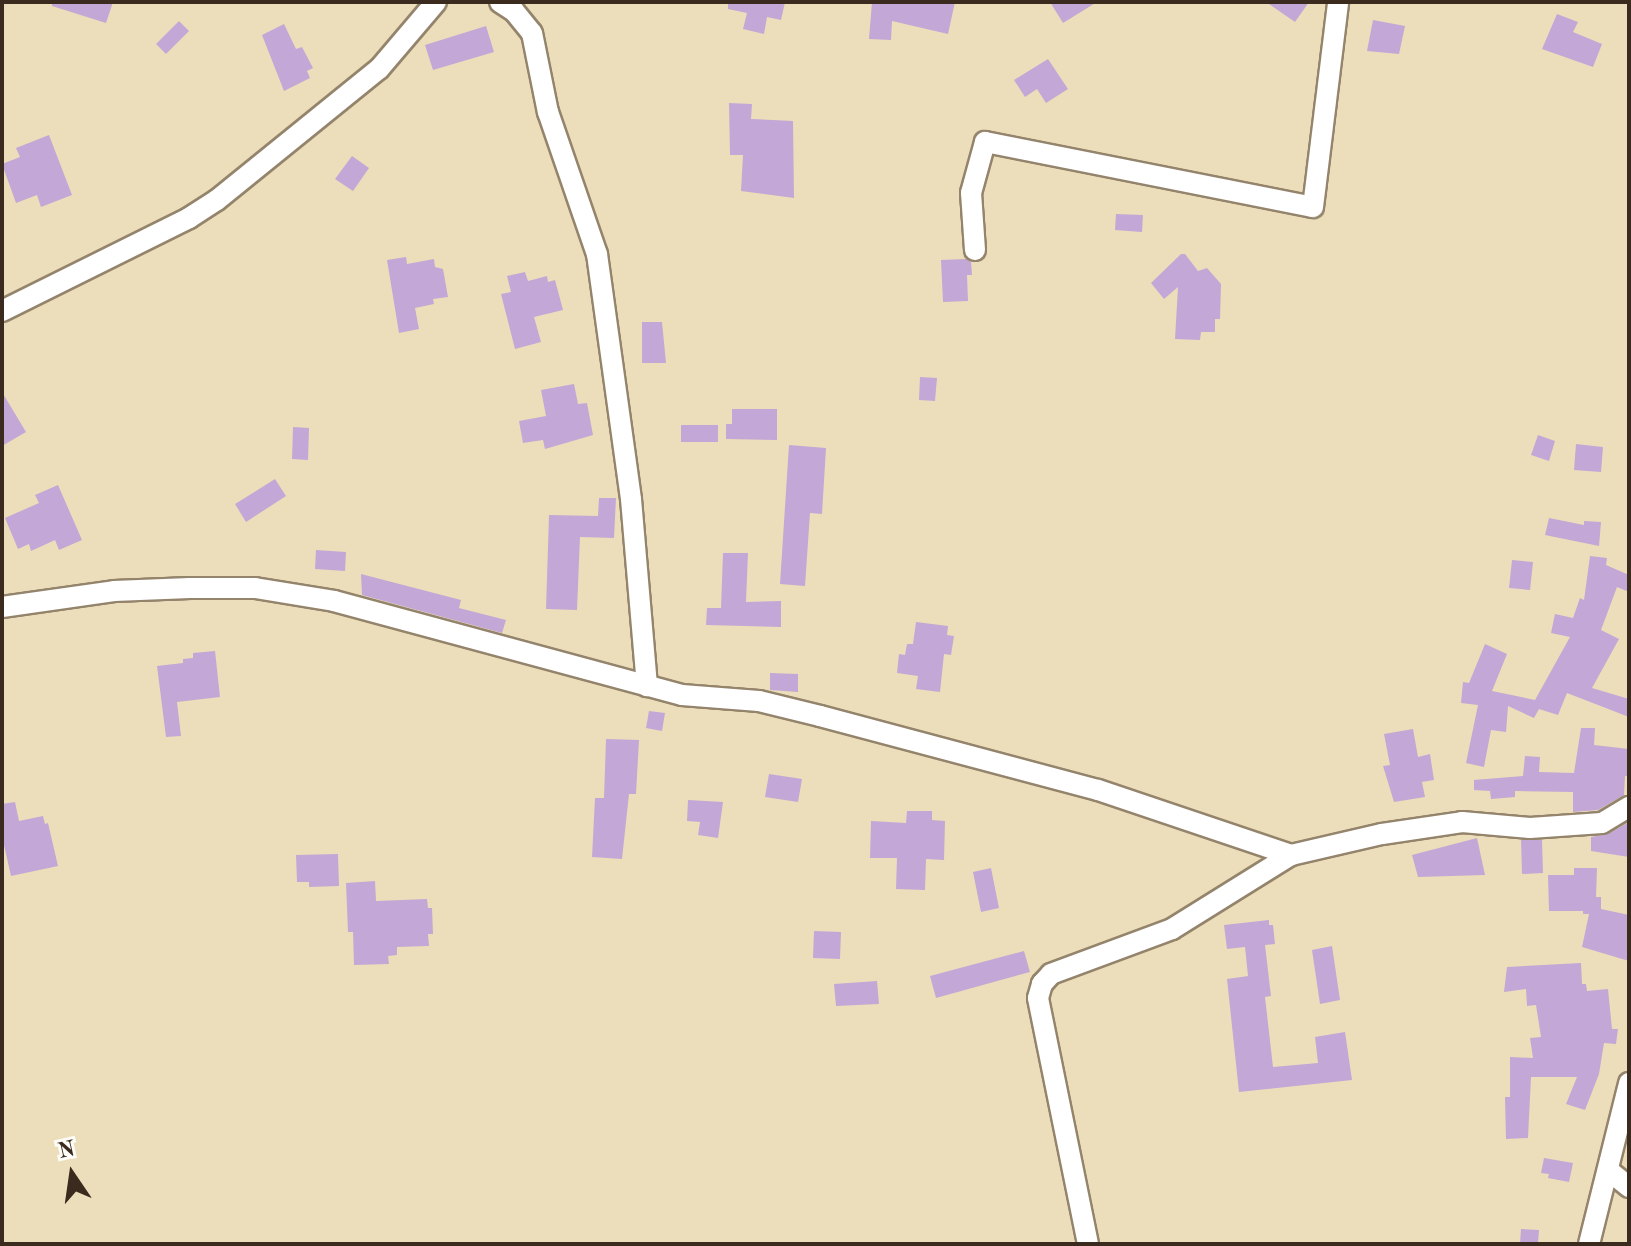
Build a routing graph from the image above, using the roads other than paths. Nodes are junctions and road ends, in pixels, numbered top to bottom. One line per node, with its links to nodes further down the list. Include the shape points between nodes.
1 (436, 2): 5 (street, via 379,69 217,200)
2 (500, 2): 7 (street, via 532,33 548,112 597,254 627,469)
3 (1338, 2): 4 (street, via 1313,207 985,142 971,193)
4 (975, 250)
5 (2, 311)
6 (2, 607): 7 (street, via 114,591 255,588 348,605)
7 (647, 686): 9 (street, via 774,704 1098,790)
8 (1629, 807): 9 (street, via 1602,823 1530,828 1462,822)
9 (1291, 855): 13 (street, via 1199,915 1051,974 1042,984 1038,998)
10 (1629, 1083): 11 (street)
11 (1608, 1170): 12 (street); 14 (street)
12 (1629, 1187)
13 (1088, 1244)
14 (1589, 1244)

